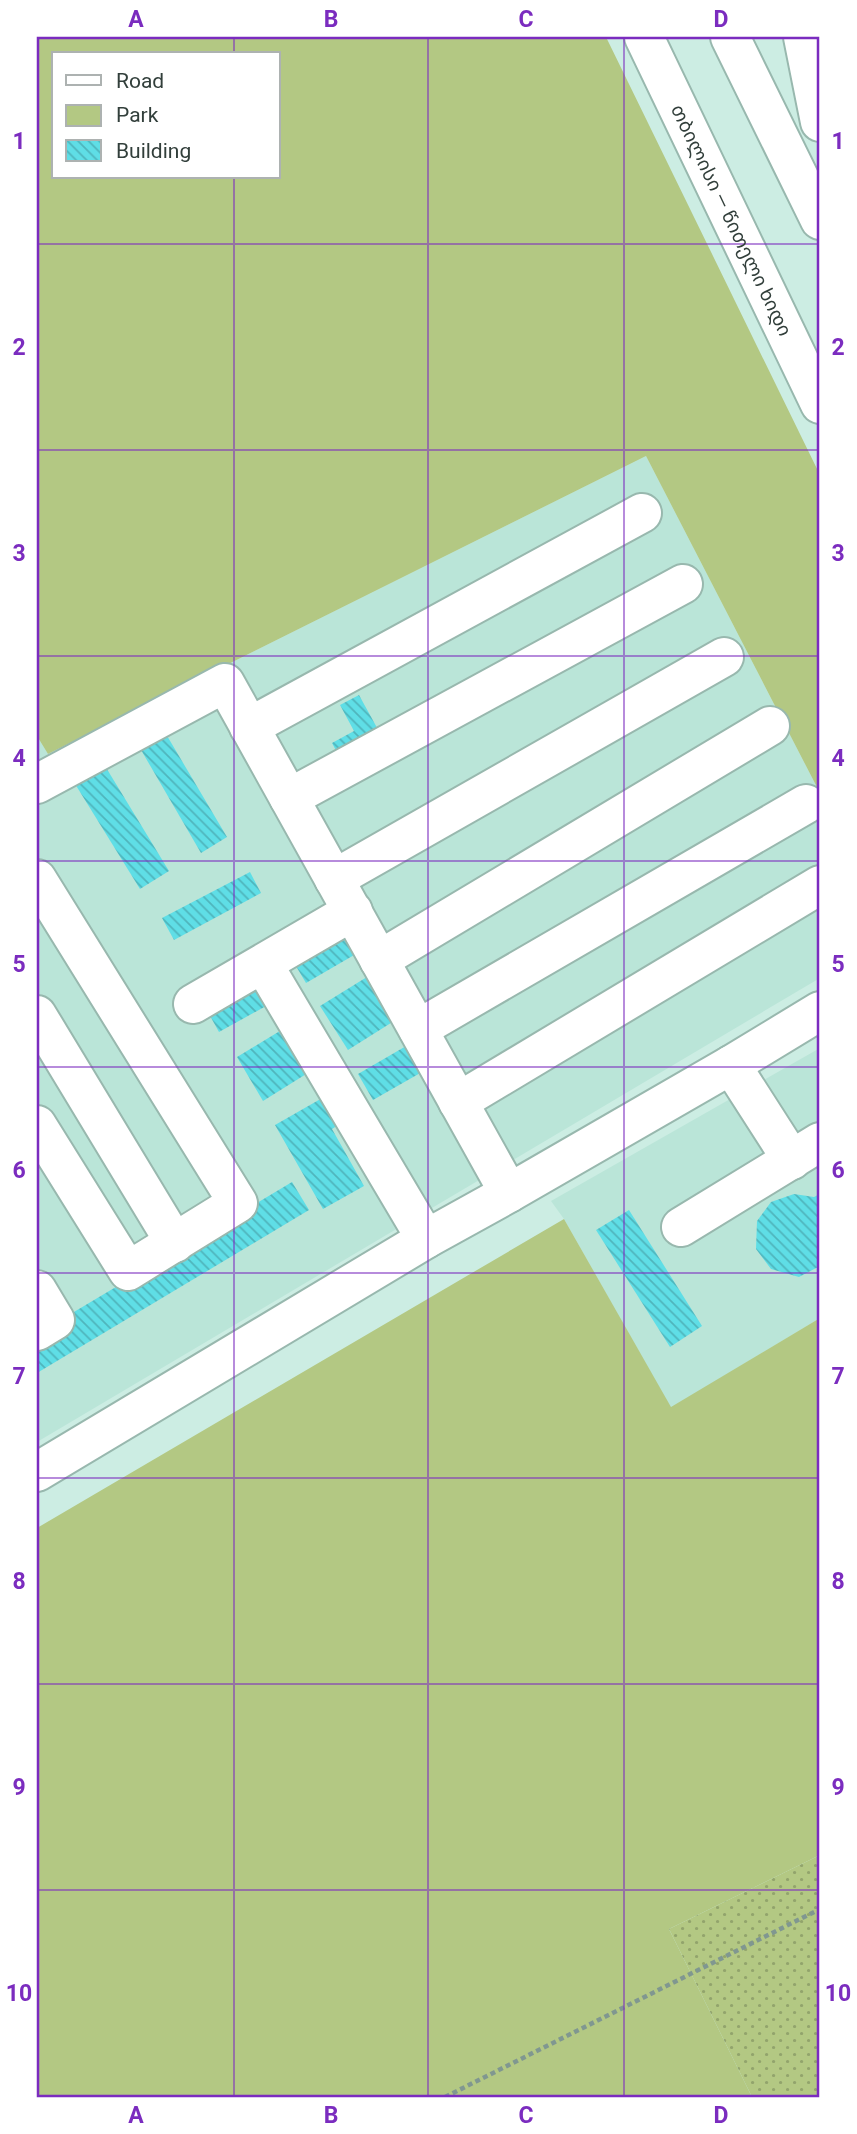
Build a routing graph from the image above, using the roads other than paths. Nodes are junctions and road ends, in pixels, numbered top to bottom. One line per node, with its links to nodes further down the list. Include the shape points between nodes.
1 (644, 37): 6 (main road, თბილისი — წითელი ხიდი)
2 (730, 37): 5 (main road)
3 (803, 37): 4 (main road)
4 (820, 122)
5 (820, 220)
6 (820, 404)
7 (642, 513): 11 (main road)
8 (683, 584): 13 (main road)
9 (724, 657): 15 (main road)
10 (770, 726): 19 (main road)
11 (249, 727): 12 (main road, via 225,683); 13 (main road)
12 (37, 784)
13 (289, 798): 15 (main road)
14 (806, 804): 24 (main road)
15 (334, 878): 18 (main road)
16 (37, 879): 32 (main road, via 238,1203)
17 (820, 885): 26 (main road)
18 (352, 911): 19 (main road); 20 (main road)
19 (379, 960): 24 (main road)
20 (263, 964): 21 (main road); 31 (main road)
21 (193, 1004)
22 (820, 1011): 25 (main road)
23 (37, 1015): 32 (main road)
24 (418, 1029): 26 (main road)
25 (731, 1065): 28 (main road); 29 (main road)
26 (458, 1102): 29 (main road)
27 (37, 1125): 32 (main road, via 128,1271)
28 (806, 1151): 30 (main road)
29 (509, 1193): 31 (main road)
30 (681, 1227)
31 (426, 1238): 35 (main road)
32 (175, 1243)
33 (37, 1290): 34 (main road, via 55,1320)
34 (37, 1331)
35 (37, 1472)

